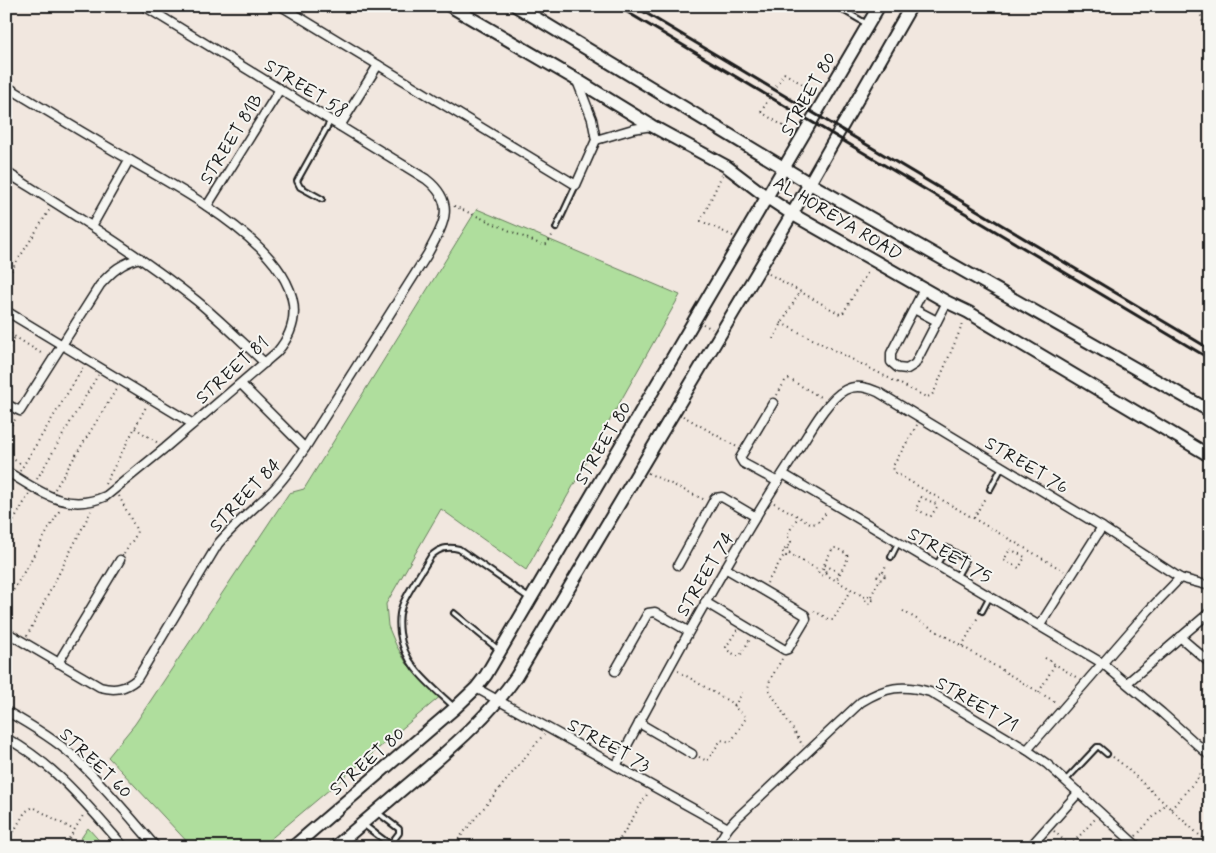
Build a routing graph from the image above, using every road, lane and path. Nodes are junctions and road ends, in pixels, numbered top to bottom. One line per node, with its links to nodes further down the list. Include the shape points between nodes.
1 (144, 6): 14 (street, STREET 58)
2 (281, 6): 11 (street)
3 (450, 6): 12 (street, AL HOREYA ROAD)
4 (516, 6): 23 (street, AL HOREYA ROAD)
5 (836, 6): 9 (lane)
6 (880, 6): 9 (street, STREET 80)
7 (912, 6): 25 (street)
8 (1198, 6): 10 (path)
9 (868, 25): 15 (street, STREET 80)
10 (1210, 47)
11 (378, 66): 17 (street); 26 (street)
12 (577, 80): 18 (street, AL HOREYA ROAD); 20 (street, via 592,119)
13 (6, 86): 21 (street, STREET 81)
14 (280, 88): 16 (street, STREET 58); 31 (street, STREET 81B)
15 (826, 98): 19 (street, STREET 80); 19 (path, bridge, via 784,73 761,112)
16 (331, 120): 17 (street, STREET 58); 28 (lane, via 297,181 300,187)
17 (340, 126): 30 (street, STREET 58, via 426,179)
18 (652, 126): 20 (street); 22 (street, AL HOREYA ROAD)
19 (802, 138): 23 (street, STREET 80)
20 (596, 140): 26 (street)
21 (130, 160): 31 (street, STREET 81); 33 (street)
22 (726, 166): 27 (street, AL HOREYA ROAD); 35 (path, via 701,221)
23 (785, 168): 25 (street, AL HOREYA ROAD); 27 (street, STREET 80)
24 (6, 172): 29 (street)
25 (809, 183): 32 (street); 65 (street, AL HOREYA ROAD)
26 (576, 185): 34 (lane)
27 (768, 198): 32 (street, AL HOREYA ROAD); 35 (street, STREET 80)
28 (322, 199)
29 (54, 202): 33 (street); 39 (path)
30 (445, 202): 34 (path, via 542,245 548,243); 71 (street, STREET 84, via 441,228 426,255)
31 (207, 206): 55 (street, STREET 81, via 259,246 274,264 292,298 292,327 286,341)
32 (792, 214): 37 (street, AL HOREYA ROAD); 38 (street)
33 (92, 226): 36 (street)
34 (556, 228)
35 (742, 240): 45 (street, STREET 80)
36 (140, 258): 51 (street, via 127,262 100,284); 55 (street, via 196,301)
37 (875, 260): 40 (street, AL HOREYA ROAD); 41 (path, via 841,314)
38 (759, 267): 41 (path); 48 (street)
39 (6, 279)
40 (924, 289): 42 (street, AL HOREYA ROAD); 43 (street)
41 (799, 292): 50 (path)
42 (946, 302): 46 (street); 74 (street, AL HOREYA ROAD)
43 (914, 309): 46 (street); 46 (street, via 890,353 898,368 907,369 914,364)
44 (6, 311): 51 (street)
45 (696, 320): 48 (path); 127 (street, STREET 80)
46 (937, 321)
47 (6, 331): 49 (path)
48 (721, 333): 64 (street)
49 (15, 337): 52 (path); 53 (path)
50 (772, 339)
51 (62, 345): 53 (street); 54 (street)
52 (6, 352)
53 (52, 360): 63 (street)
54 (88, 360): 56 (street); 75 (path)
55 (265, 363): 58 (street, STREET 81)
56 (102, 369): 57 (street); 83 (path)
57 (121, 381): 59 (street); 87 (path)
58 (241, 384): 67 (street, STREET 81); 71 (street)
59 (151, 399): 67 (street); 68 (path)
60 (772, 403): 61 (path, via 789,379); 72 (street)
61 (830, 403): 66 (street, STREET 76, via 844,391 867,387); 79 (street, STREET 74)
62 (6, 404): 63 (street)
63 (20, 411): 69 (path)
64 (675, 411): 72 (path); 77 (street)
65 (1210, 411)
66 (921, 418): 76 (street, STREET 76); 86 (path, via 893,469)
67 (193, 424): 70 (street, STREET 81)
68 (135, 428): 70 (path); 82 (path)
69 (6, 433)
70 (165, 448): 84 (street, STREET 81)
71 (305, 448): 146 (street, STREET 84, via 289,472 218,544 137,680 129,686 110,690)
72 (744, 451): 81 (street, via 742,462)
73 (6, 455): 75 (path)
74 (1210, 456)
75 (23, 465): 80 (path)
76 (1002, 467): 85 (lane); 97 (street, STREET 76)
77 (640, 469): 92 (path); 157 (street, via 516,677)
78 (6, 471): 80 (street, STREET 81)
79 (782, 474): 81 (street, STREET 74); 93 (street, STREET 75)
80 (16, 477): 83 (street, STREET 81)
81 (778, 482): 88 (street, STREET 74)
82 (105, 484)
83 (33, 487): 87 (street, STREET 81); 98 (path)
84 (116, 489): 89 (street, STREET 81); 106 (path, via 136,530)
85 (990, 489): 96 (path)
86 (934, 495): 90 (path); 96 (path)
87 (50, 497): 91 (street, STREET 81)
88 (767, 499): 94 (path); 95 (street, STREET 74)
89 (96, 500): 91 (street, STREET 81, via 80,504); 141 (path)
90 (931, 501): 90 (path, via 922,497 915,508 931,516 937,506)
91 (64, 502): 129 (path)
92 (712, 503): 95 (street, via 722,497); 108 (street)
93 (834, 504): 94 (path, via 815,524); 99 (street, STREET 75)
94 (799, 516): 101 (path, via 787,535 792,540)
95 (756, 517): 110 (street, STREET 74)
96 (974, 518): 100 (path)
97 (1102, 527): 117 (street); 118 (street, STREET 76)
98 (6, 534)
99 (898, 542): 105 (lane); 107 (street, STREET 75)
100 (1023, 547): 102 (path); 117 (path)
101 (787, 548): 103 (path); 104 (path, via 782,551)
102 (1019, 553): 102 (path, via 1010,549 1004,560 1020,568 1026,557)
103 (789, 554): 104 (path); 112 (path)
104 (784, 555): 123 (path)
105 (891, 556): 113 (path)
106 (120, 560): 146 (street)
107 (937, 564): 116 (street, STREET 75); 116 (lane, via 947,548 964,558)
108 (678, 565)
109 (825, 565): 111 (path); 114 (path); 114 (path, via 832,549 836,548 849,557)
110 (726, 568): 123 (street); 128 (street, STREET 74)
111 (823, 569): 112 (path); 115 (path)
112 (819, 570): 115 (path, via 820,576)
113 (883, 572): 119 (path, via 884,578); 119 (path, via 878,573)
114 (840, 573): 120 (path)
115 (825, 574): 120 (path)
116 (957, 576): 125 (street, STREET 75)
117 (1072, 576): 136 (street)
118 (1180, 578): 121 (street, STREET 76); 147 (street)
119 (880, 579): 124 (path)
120 (836, 580): 122 (path)
121 (1210, 586)
122 (851, 589): 126 (path); 130 (path, via 833,620)
123 (763, 590): 143 (street, via 806,616)
124 (871, 596): 126 (path); 126 (path, via 873,601 870,604)
125 (990, 596): 132 (lane); 136 (street, STREET 75)
126 (866, 598)
127 (531, 600): 144 (street, STREET 80); 160 (lane, via 459,550 444,548 431,556 401,607 401,642 419,674)
128 (705, 602): 135 (street); 137 (street, STREET 74)
129 (6, 603)
130 (814, 611)
131 (903, 611): 142 (path)
132 (982, 611): 142 (path)
133 (1210, 612): 140 (street)
134 (454, 613): 144 (lane)
135 (740, 623): 138 (street); 138 (path, via 726,648 737,656)
136 (1040, 626): 147 (street, STREET 75)
137 (688, 631): 150 (street, STREET 74); 151 (street, via 655,612 648,613)
138 (754, 631): 143 (street)
139 (6, 632): 141 (street, STREET 84)
140 (1180, 637): 148 (street); 153 (street)
141 (24, 642): 146 (street, STREET 84)
142 (962, 646): 155 (path)
143 (787, 650): 166 (path, via 768,688)
144 (500, 651): 154 (street, STREET 80)
145 (1045, 658): 149 (path)
146 (58, 662)
147 (1102, 663): 152 (street); 153 (street, STREET 75)
148 (1210, 663)
149 (1055, 664): 152 (path); 155 (path)
150 (669, 666): 158 (path); 162 (street, STREET 74)
151 (615, 671)
152 (1085, 683): 159 (street)
153 (1127, 683): 169 (street, STREET 75)
154 (476, 688): 157 (street, STREET 73); 160 (street, STREET 80)
155 (1040, 692): 159 (path)
156 (742, 693): 158 (path)
157 (498, 701): 163 (street, STREET 73); 177 (street)
158 (736, 704): 167 (path, via 734,708 746,718 731,742 721,740 707,761)
159 (1064, 707): 165 (street)
160 (455, 708): 190 (street, STREET 80)
161 (6, 710): 189 (street, STREET 60, via 72,755)
162 (639, 723): 167 (street); 170 (street, STREET 74)
163 (548, 729): 170 (street, STREET 73); 192 (path)
164 (6, 738): 175 (street, STREET 60, via 48,766)
165 (1028, 750): 166 (street, STREET 71, via 930,692 913,687 876,693); 171 (street, STREET 71)
166 (807, 752): 181 (street, STREET 71)
167 (692, 754)
168 (1107, 754): 171 (lane, via 1097,747); 174 (path)
169 (1209, 755): 176 (path, via 1203,771)
170 (616, 766): 172 (street, STREET 73)
171 (1066, 780): 173 (street, STREET 71)
172 (652, 786): 181 (street, STREET 73); 193 (path)
173 (1079, 792): 178 (street, STREET 71); 180 (street)
174 (1165, 804): 176 (path); 183 (path)
175 (88, 806): 182 (path); 188 (street, STREET 60)
176 (1171, 809): 186 (path)
177 (377, 812): 179 (street); 179 (lane, via 399,830 391,843)
178 (1101, 813): 183 (street, STREET 71); 185 (path)
179 (363, 823): 191 (street)
180 (1048, 826): 185 (path); 195 (street)
181 (728, 828): 194 (street, STREET 71)
182 (74, 830): 184 (path, via 36,808 30,808); 187 (path)
183 (1134, 844)
184 (6, 846)
185 (1070, 846)
186 (1210, 846)
187 (64, 847)
188 (124, 847)
189 (156, 847)
190 (293, 847)
191 (335, 847)
192 (452, 847)
193 (615, 847)
194 (716, 847)
195 (1030, 847)

